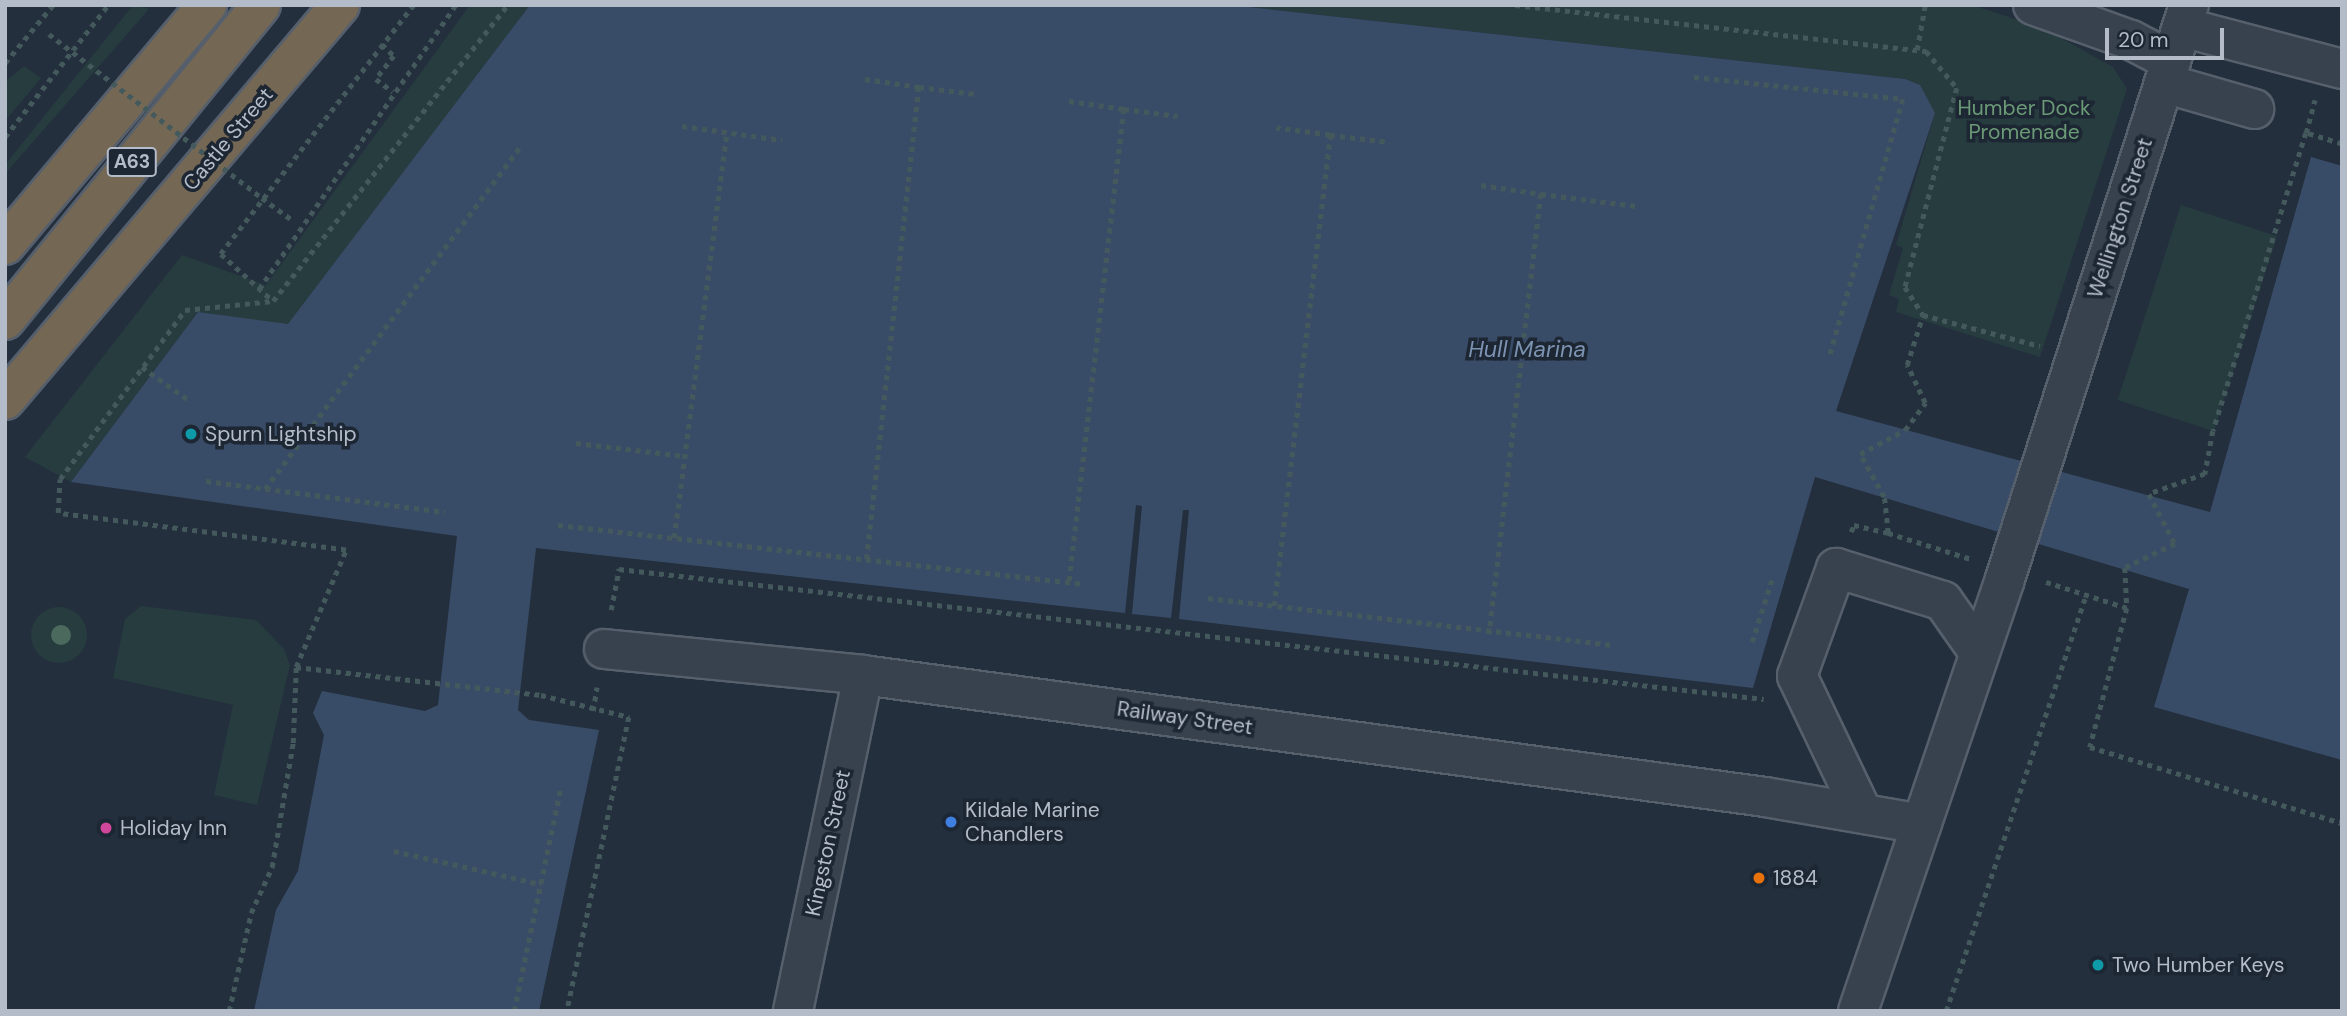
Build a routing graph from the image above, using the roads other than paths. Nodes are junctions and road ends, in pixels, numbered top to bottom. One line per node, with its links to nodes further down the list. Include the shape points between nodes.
1 (207, 5): 8 (highway, A63)
2 (261, 5): 10 (highway, A63)
3 (340, 5): 9 (highway, Castle Street / A63)
4 (2033, 5): 5 (street, via 2132,40)
5 (2176, 44): 6 (street); 7 (street); 14 (street, Wellington Street)
6 (2342, 69)
7 (2254, 109)
8 (5, 245)
9 (115, 272): 11 (highway, A63); 12 (highway)
10 (5, 320)
11 (5, 400)
12 (5, 423)
13 (604, 649): 15 (street, Railway Street)
14 (1978, 651): 16 (street, via 1943,601 1836,568 1797,676); 17 (street, Wellington Street)
15 (863, 675): 16 (street, Railway Street); 18 (street, Kingston Street)
16 (1862, 812): 17 (street, Railway Street)
17 (1922, 824): 19 (street, Wellington Street)
18 (793, 1011)
19 (1858, 1011)

